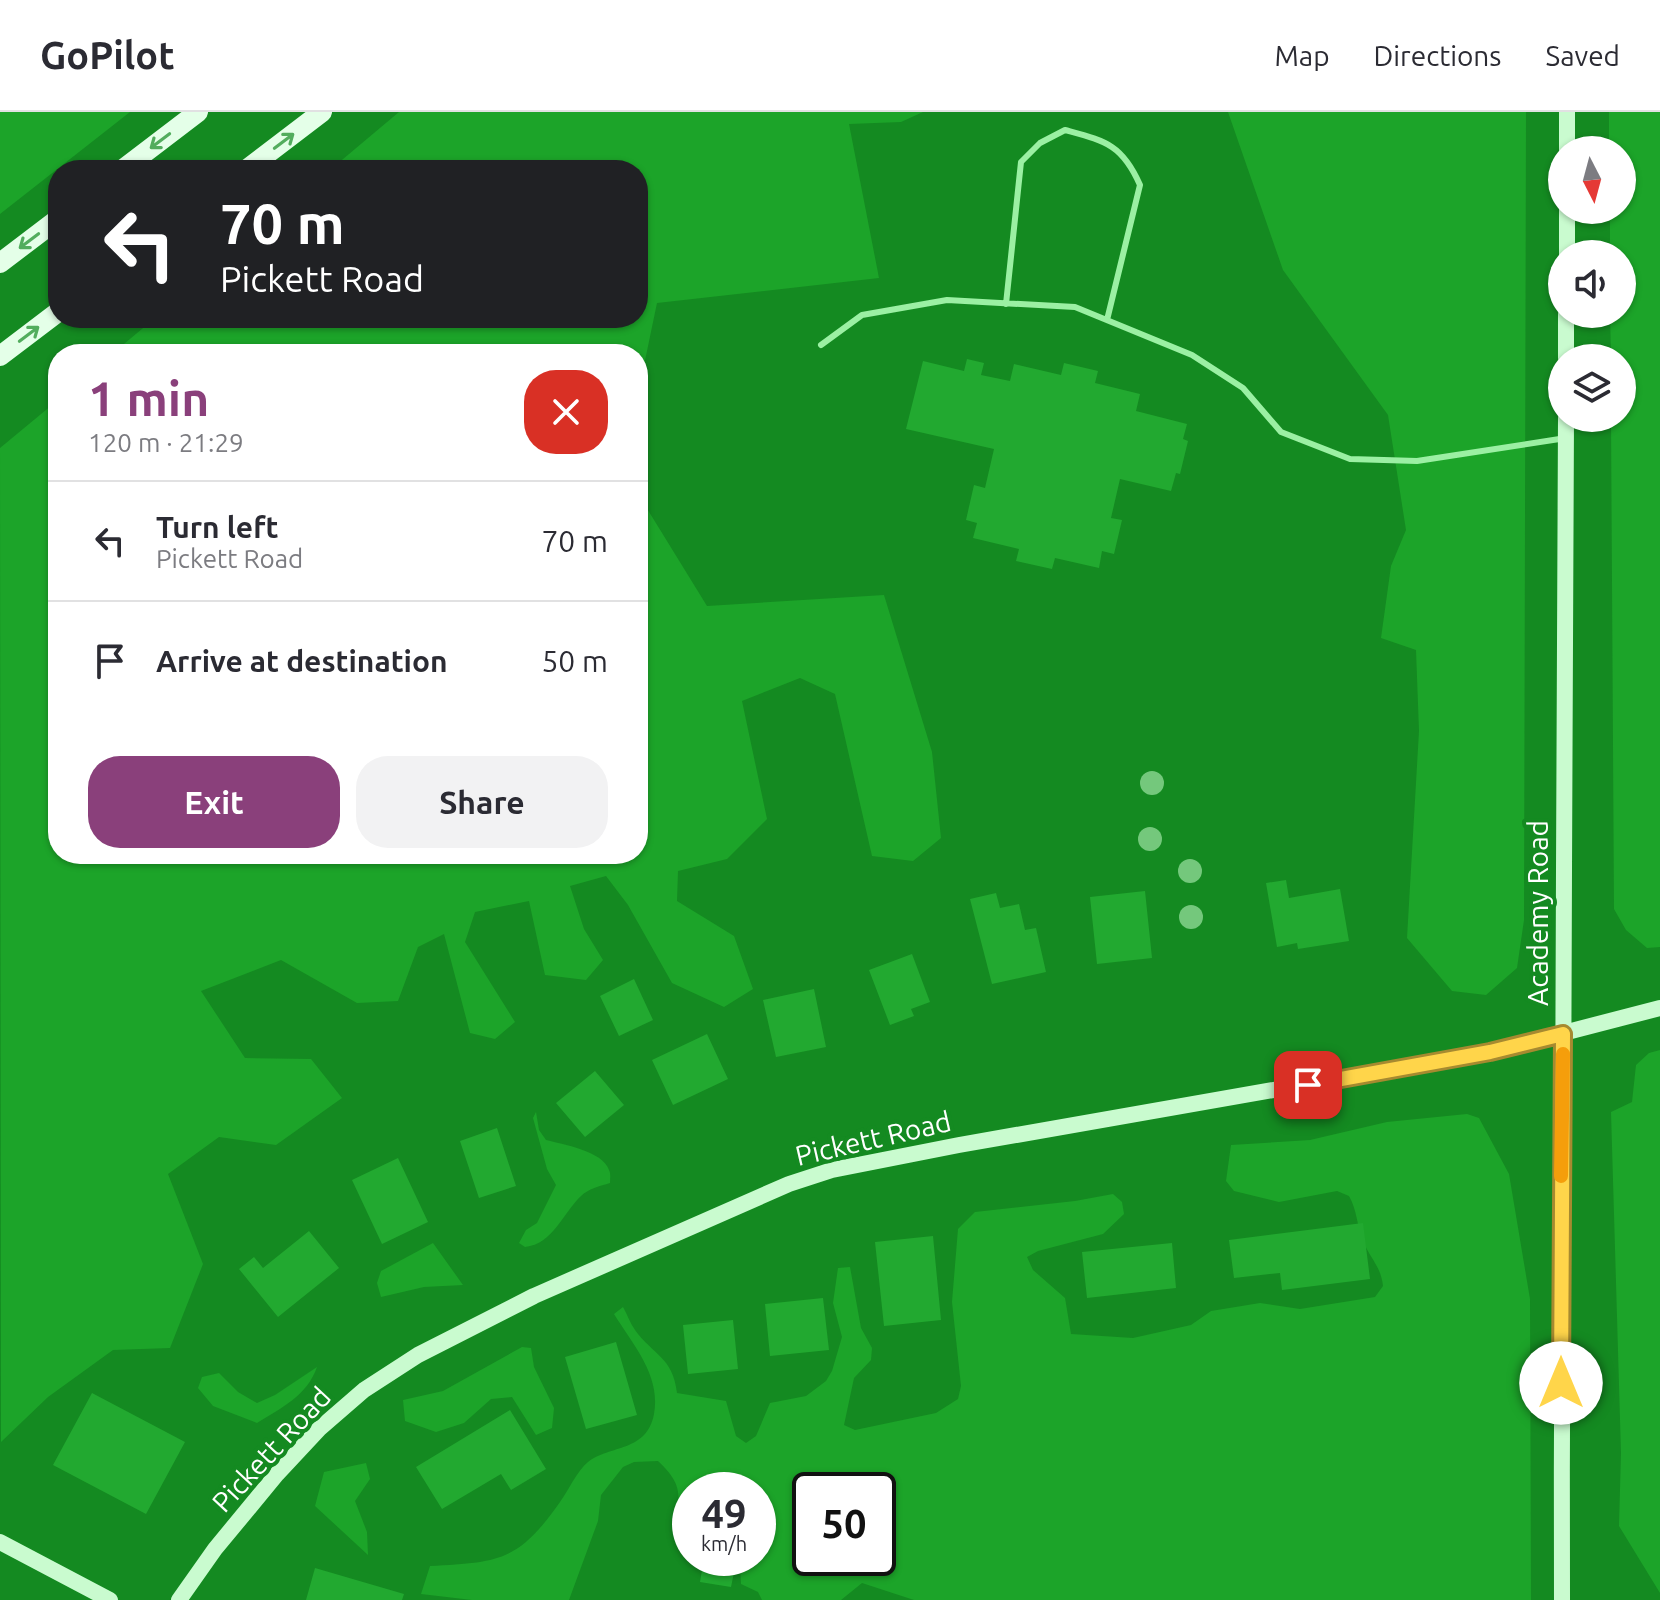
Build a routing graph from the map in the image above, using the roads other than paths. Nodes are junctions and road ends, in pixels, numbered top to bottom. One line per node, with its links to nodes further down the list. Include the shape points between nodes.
1 (198, 112): 5 (main road, one-way to 5)
2 (322, 112): 6 (main road, one-way to 2)
3 (1567, 112): 4 (street)
4 (1567, 136)
5 (135, 160)
6 (259, 160)
7 (48, 227): 8 (main road, one-way to 8)
8 (0, 263)
9 (1006, 304): 11 (lane, via 1075,307); 11 (lane, via 1021,162 1040,143 1065,130 1106,141 1131,165 1140,185); 12 (lane, via 947,300 862,315)
10 (48, 320): 13 (main road, one-way to 10)
11 (1107, 320): 15 (lane, via 1192,355 1243,388 1281,432 1350,459 1417,461)
12 (821, 345)
13 (0, 356)
14 (1566, 432): 15 (street, Academy Road)
15 (1566, 438): 17 (street, Academy Road)
16 (1660, 1008): 17 (street, Pickett Road)
17 (1563, 1034): 20 (street, Pickett Road, via 1490,1052 959,1145 832,1170 789,1184 534,1296 418,1355 364,1390 277,1474); 21 (street, Academy Road)
18 (0, 1542): 19 (street)
19 (110, 1600)
20 (179, 1600)
21 (1562, 1600)

